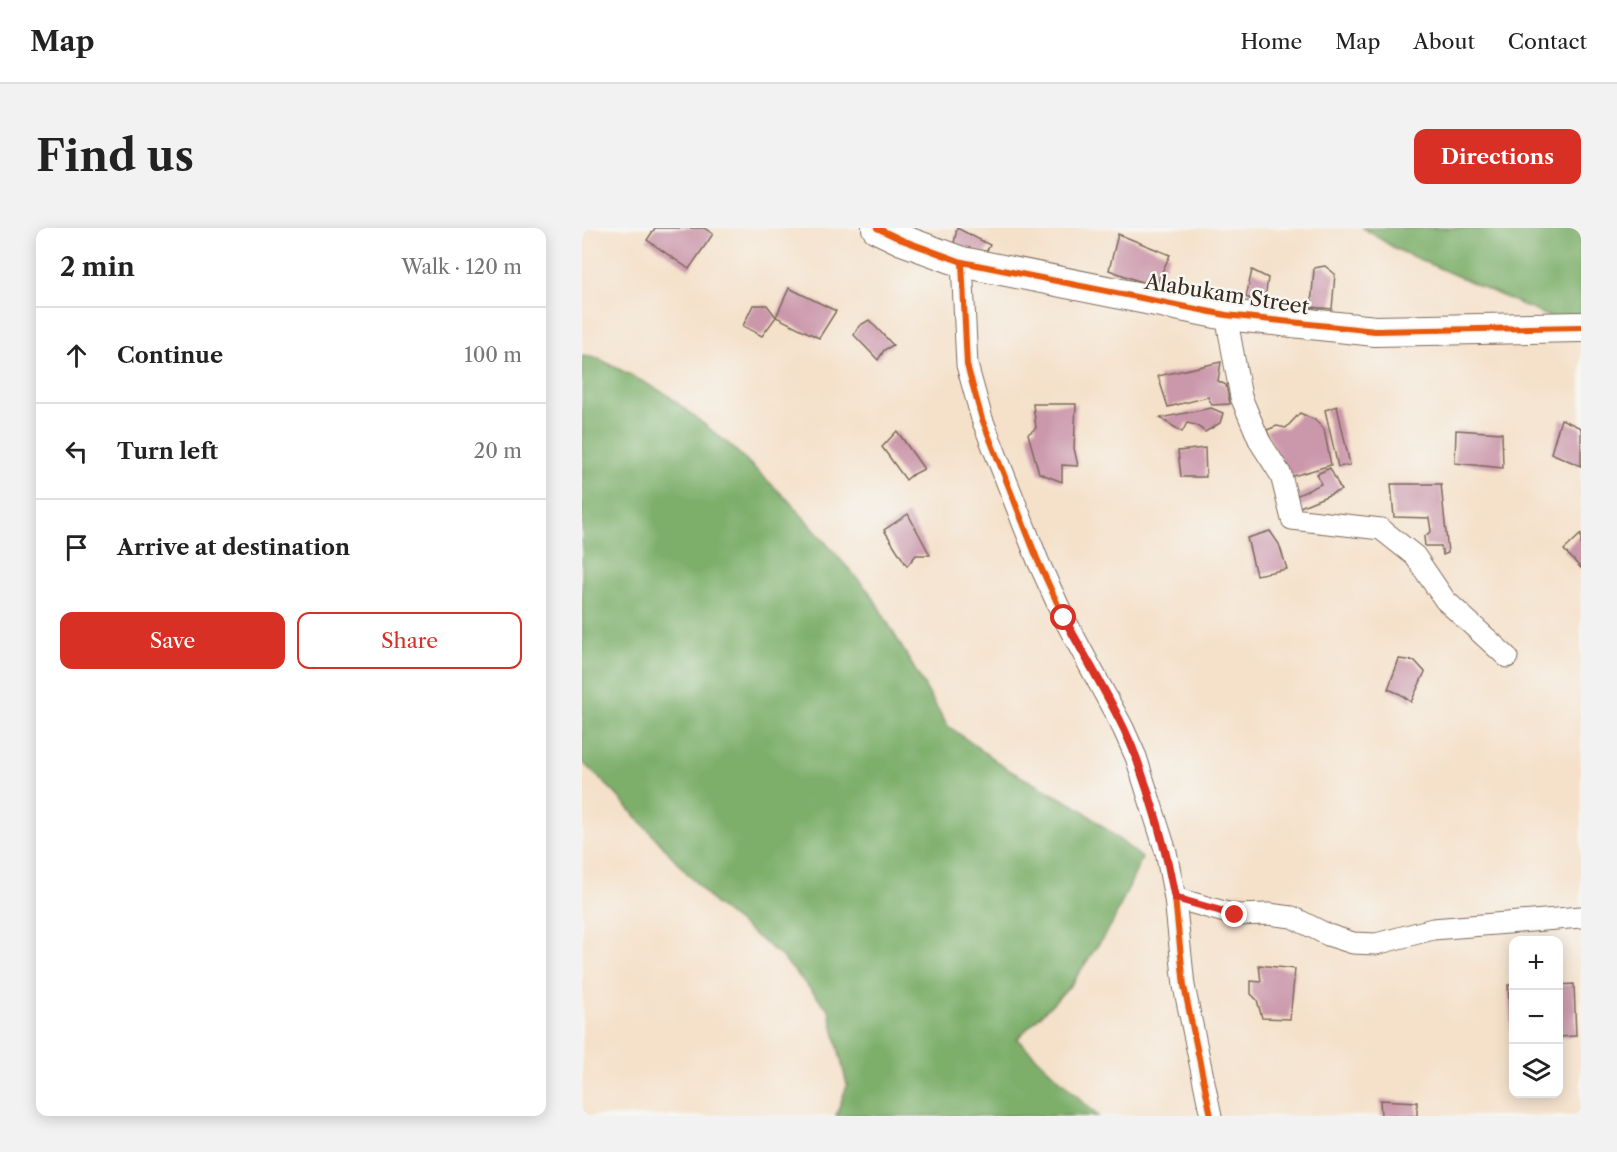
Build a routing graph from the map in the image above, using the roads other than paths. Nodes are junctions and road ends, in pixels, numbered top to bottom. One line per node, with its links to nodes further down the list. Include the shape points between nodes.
1 (893, 232): 2 (street, Alabukam Street)
2 (962, 262): 3 (street, Alabukam Street); 6 (street, via 967,365 982,419 1038,561 1136,757 1166,852)
3 (1226, 315): 4 (street, Alabukam Street, via 1375,332); 5 (street, via 1240,398 1260,442 1281,475 1293,519 1381,529 1415,556 1445,600)
4 (1581, 327)
5 (1507, 657)
6 (1175, 898): 7 (street, via 1235,915 1292,917 1353,943 1376,944 1433,929); 8 (street, via 1184,986)
7 (1581, 917)
8 (1211, 1116)

